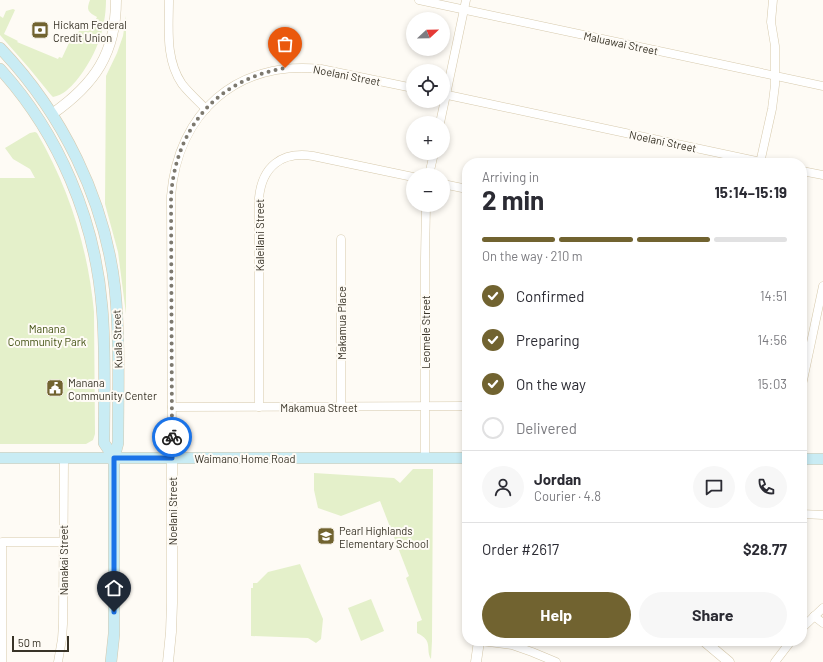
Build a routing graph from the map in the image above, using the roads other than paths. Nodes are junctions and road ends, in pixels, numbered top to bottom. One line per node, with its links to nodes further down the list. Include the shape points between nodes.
1 (116, 0): 15 (street, via 114,33 107,55 83,88)
2 (169, 0): 14 (street, via 169,45 173,66 182,83)
3 (419, 0): 6 (street, Maluawai Street)
4 (466, 0): 6 (street)
5 (773, 0): 10 (street, via 771,22)
6 (464, 10): 9 (street); 10 (street, Maluawai Street)
7 (0, 48): 15 (main road, Kuala Street, via 20,70)
8 (0, 68): 16 (main road, Kuala Street)
9 (450, 73)
10 (775, 76): 11 (street, Maluawai Street); 18 (street)
11 (823, 86)
12 (406, 87): 14 (street, Noelani Street, via 321,69 285,68 265,72 240,82)
13 (450, 96): 17 (street, Noelani Street)
14 (206, 108): 32 (street, Noelani Street, via 186,138 172,181)
15 (52, 114): 16 (main road); 36 (main road, Kuala Street, via 87,183 112,266 118,336 118,444)
16 (40, 122): 36 (main road, Kuala Street, via 71,179 94,252 103,314 104,443)
17 (739, 158)
18 (763, 158)
19 (807, 172): 20 (street)
20 (823, 175)
21 (406, 176): 29 (street, Kaleilani Street, via 299,154 279,160 267,172 262,180 259,198)
22 (450, 185): 23 (street)
23 (462, 188)
24 (426, 212): 33 (street, Leomele Street)
25 (341, 239): 30 (street, Makamua Place)
26 (823, 286): 27 (street)
27 (820, 317): 28 (street)
28 (807, 366)
29 (259, 406): 30 (street, Makamua Street); 32 (street, Makamua Street)
30 (341, 406): 33 (street, Makamua Street)
31 (462, 406): 33 (street, Makamua Street)
32 (172, 407): 37 (street, Noelani Street)
33 (425, 407): 38 (street, Leomele Street)
34 (0, 458): 35 (main road, Waimano Home Road)
35 (64, 458): 36 (main road, Waimano Home Road); 44 (street, Nanakai Street)
36 (114, 458): 37 (main road, Waimano Home Road); 55 (main road, via 114,621)
37 (172, 458): 38 (main road, Waimano Home Road); 56 (street, Noelani Street, via 172,610)
38 (425, 458): 39 (main road, Waimano Home Road)
39 (462, 458)
40 (807, 459): 41 (main road)
41 (823, 459)
42 (807, 514): 43 (street)
43 (823, 515)
44 (63, 542): 53 (street, via 2,542); 54 (street, Nanakai Street, via 63,624)
45 (823, 608): 46 (street)
46 (814, 616): 47 (street); 48 (street)
47 (807, 623)
48 (823, 623)
49 (479, 646): 57 (street)
50 (515, 646): 58 (street)
51 (710, 646): 59 (street)
52 (787, 646): 60 (street)
53 (2, 662)
54 (58, 662)
55 (111, 662)
56 (168, 662)
57 (476, 662)
58 (556, 662)
59 (729, 662)
60 (775, 662)

